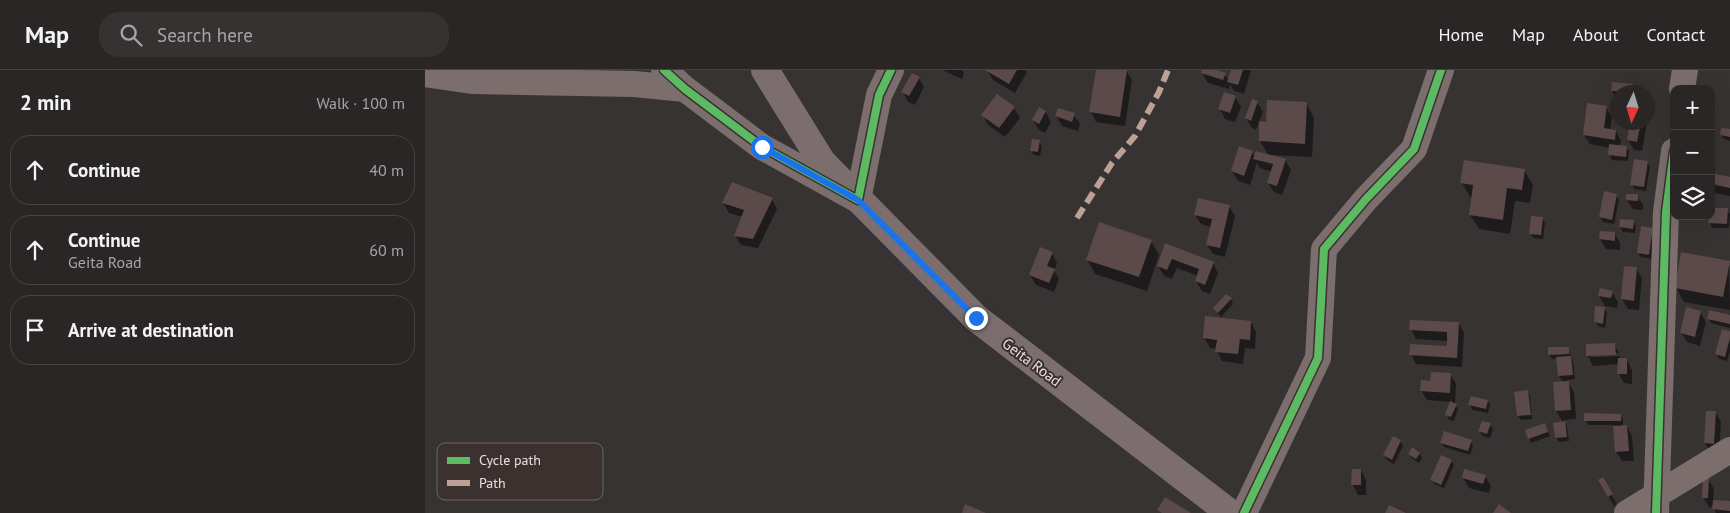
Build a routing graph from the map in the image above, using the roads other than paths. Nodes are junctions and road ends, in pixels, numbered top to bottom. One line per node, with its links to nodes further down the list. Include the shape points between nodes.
1 (665, 70): 8 (street)
2 (765, 70): 10 (main road, Geita Road, via 822,162)
3 (891, 70): 10 (street, via 879,95)
4 (1441, 70): 14 (street, via 1414,149 1324,249 1318,358)
5 (1685, 70): 7 (street)
6 (425, 74): 8 (street, via 471,81 634,84)
7 (1683, 85)
8 (685, 89): 10 (street, via 762,147)
9 (1671, 175): 12 (street, via 1666,212)
10 (858, 200): 13 (main road, Geita Road, via 976,318)
11 (1730, 450): 12 (street)
12 (1656, 504): 15 (street)
13 (1230, 513)
14 (1244, 513)
15 (1627, 513)

